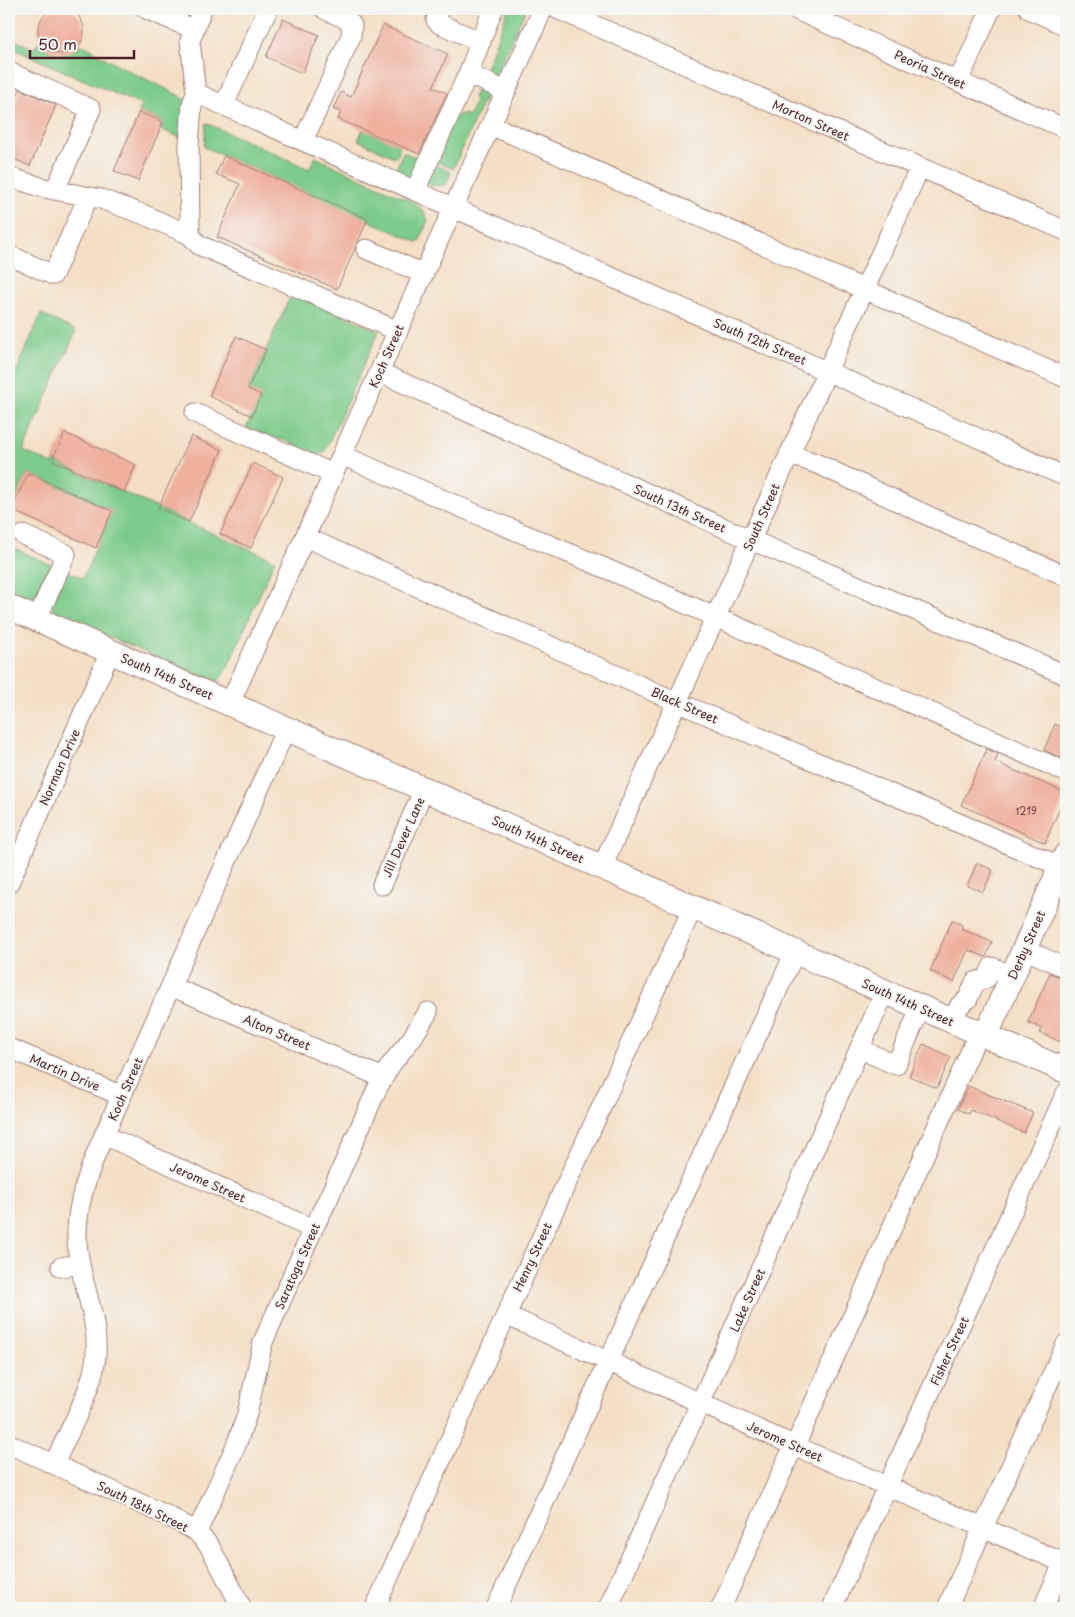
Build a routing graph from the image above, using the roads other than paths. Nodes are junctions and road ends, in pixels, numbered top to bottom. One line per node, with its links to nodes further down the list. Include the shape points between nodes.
1 (146, 9): 13 (street)
2 (202, 9): 13 (street)
3 (268, 9): 20 (street)
4 (324, 9): 23 (street, via 352,24 351,36)
5 (439, 9): 14 (street, via 436,20 440,24)
6 (493, 9): 14 (street)
7 (543, 9): 18 (street, Koch Street)
8 (556, 9): 24 (street, Morton Street)
9 (794, 9): 17 (street, Peoria Street)
10 (991, 9): 17 (street)
11 (1029, 9): 12 (street)
12 (1066, 26)
13 (193, 29): 19 (street, via 190,41)
14 (481, 42): 16 (street)
15 (9, 72): 26 (street, via 91,108)
16 (468, 74): 18 (street); 27 (street)
17 (958, 82): 22 (street, Peoria Street)
18 (506, 91): 21 (street, Koch Street)
19 (196, 93): 20 (street, South 12th Street); 31 (street, via 189,145)
20 (224, 106): 23 (street, South 12th Street)
21 (491, 125): 29 (street, Koch Street); 35 (street)
22 (1066, 129)
23 (303, 141): 27 (street, South 12th Street)
24 (920, 167): 30 (street, Morton Street); 35 (street, South Street)
25 (9, 177): 26 (street)
26 (55, 190): 28 (street)
27 (415, 191): 29 (street, South 12th Street)
28 (88, 197): 31 (street, via 147,216); 33 (street, via 53,275)
29 (454, 208): 34 (street, Koch Street); 37 (street, South 12th Street)
30 (1066, 231)
31 (190, 235): 36 (street, via 199,245)
32 (366, 249): 34 (street)
33 (9, 255)
34 (424, 274): 36 (street, Koch Street)
35 (864, 288): 37 (street, South Street); 39 (street)
36 (398, 331): 38 (street, Koch Street)
37 (826, 370): 41 (street, South Street); 44 (street, South 12th Street)
38 (379, 372): 42 (street, Koch Street); 47 (street, South 13th Street)
39 (1066, 378)
40 (195, 413): 43 (street)
41 (789, 454): 47 (street, South Street); 48 (street)
42 (342, 455): 43 (street, Koch Street); 50 (street)
43 (333, 474): 46 (street, Koch Street)
44 (1066, 477)
45 (24, 535): 51 (street, via 66,554)
46 (305, 536): 54 (street, Black Street); 55 (street, Koch Street)
47 (751, 540): 50 (street, South Street); 53 (street, South 13th Street)
48 (1066, 576)
49 (9, 607): 51 (main road, South 14th Street)
50 (716, 617): 54 (street, South Street); 57 (street)
51 (36, 619): 52 (main road, South 14th Street)
52 (110, 652): 55 (main road, South 14th Street); 61 (street, Norman Drive)
53 (1066, 675)
54 (677, 702): 59 (street, Black Street); 60 (street, South Street)
55 (230, 703): 56 (main road, South 14th Street)
56 (286, 729): 58 (main road, South 14th Street); 68 (street, Koch Street)
57 (1066, 772)
58 (424, 789): 60 (main road, South 14th Street); 62 (street, Jill Dever Lane)
59 (1064, 864): 64 (main road, Derby Street)
60 (602, 867): 63 (main road, South 14th Street)
61 (9, 883)
62 (382, 885)
63 (693, 907): 65 (main road, South 14th Street); 84 (street, Henry Street)
64 (1024, 949): 66 (street); 67 (main road, Derby Street)
65 (794, 952): 69 (main road, South 14th Street); 86 (street)
66 (1066, 968)
67 (1012, 976): 72 (street, via 992,967 987,978 975,982 968,999 960,1005); 73 (main road, Derby Street)
68 (171, 986): 77 (street, Alton Street); 79 (street, Koch Street)
69 (885, 992): 70 (main road, South 14th Street); 75 (street, Lake Street)
70 (915, 1005): 72 (main road, South 14th Street); 75 (street, via 896,1065)
71 (428, 1012): 77 (street, Saratoga Street)
72 (952, 1021): 73 (main road, South 14th Street)
73 (982, 1034): 76 (main road, South 14th Street); 89 (street)
74 (9, 1048): 79 (street, Martin Drive)
75 (860, 1049): 87 (street, Lake Street)
76 (1066, 1071)
77 (383, 1078): 81 (street, Saratoga Street)
78 (1066, 1093): 91 (street, Fisher Street)
79 (122, 1096): 80 (street, Koch Street)
80 (104, 1135): 81 (street, Jerome Street); 82 (street, Koch Street, via 92,1162 78,1213)
81 (313, 1229): 93 (street, Saratoga Street, via 263,1342 237,1443)
82 (80, 1264): 83 (street); 90 (street, Koch Street, via 96,1330 96,1357 93,1374)
83 (61, 1267)
84 (506, 1315): 86 (street, Jerome Street); 96 (street, Henry Street)
85 (1066, 1344): 92 (street)
86 (608, 1361): 87 (street, Jerome Street); 97 (street)
87 (701, 1403): 89 (street, Jerome Street); 98 (street, Lake Street)
88 (9, 1444): 90 (street, South 18th Street)
89 (794, 1445): 91 (street, Jerome Street); 99 (street)
90 (54, 1464): 93 (street, South 18th Street)
91 (887, 1486): 92 (street, Jerome Street); 100 (street, Fisher Street)
92 (983, 1527): 94 (street, Jerome Street); 101 (street)
93 (197, 1532): 95 (street, South 18th Street, via 210,1547)
94 (1065, 1561): 102 (street)
95 (242, 1608)
96 (375, 1608)
97 (496, 1608)
98 (608, 1608)
99 (721, 1608)
100 (832, 1608)
101 (947, 1608)
102 (1044, 1608)

